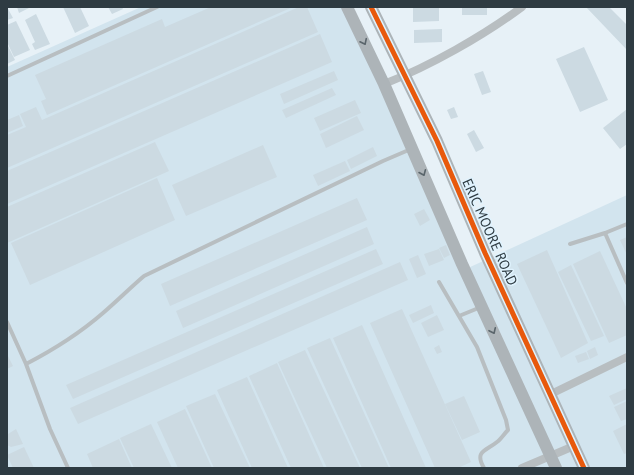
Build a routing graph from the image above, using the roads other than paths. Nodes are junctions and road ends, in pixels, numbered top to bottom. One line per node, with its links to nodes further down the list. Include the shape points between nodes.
1 (157, 7): 5 (lane)
2 (347, 7): 7 (street, one-way to 7)
3 (371, 7): 6 (street, ERIC MOORE ROAD)
4 (522, 7): 6 (street, via 468,42)
5 (7, 76)
6 (405, 76): 7 (street); 19 (street, ERIC MOORE ROAD)
7 (384, 84): 8 (street)
8 (413, 148): 14 (street, one-way to 14); 18 (lane, via 144,276 86,326 49,352)
9 (627, 224): 10 (lane)
10 (605, 233): 11 (lane); 13 (lane)
11 (570, 244)
12 (439, 282): 15 (lane)
13 (627, 283)
14 (482, 306): 15 (lane); 21 (street, one-way to 21)
15 (459, 316): 23 (lane, via 477,347 508,430 481,454 479,460)
16 (7, 322): 18 (lane)
17 (627, 356): 19 (street)
18 (26, 364): 22 (lane, via 50,429)
19 (551, 394): 20 (street, ERIC MOORE ROAD)
20 (574, 446): 21 (street); 26 (street, ERIC MOORE ROAD)
21 (551, 456): 24 (street); 25 (street)
22 (68, 468)
23 (484, 468)
24 (522, 468)
25 (556, 468)
26 (584, 468)

